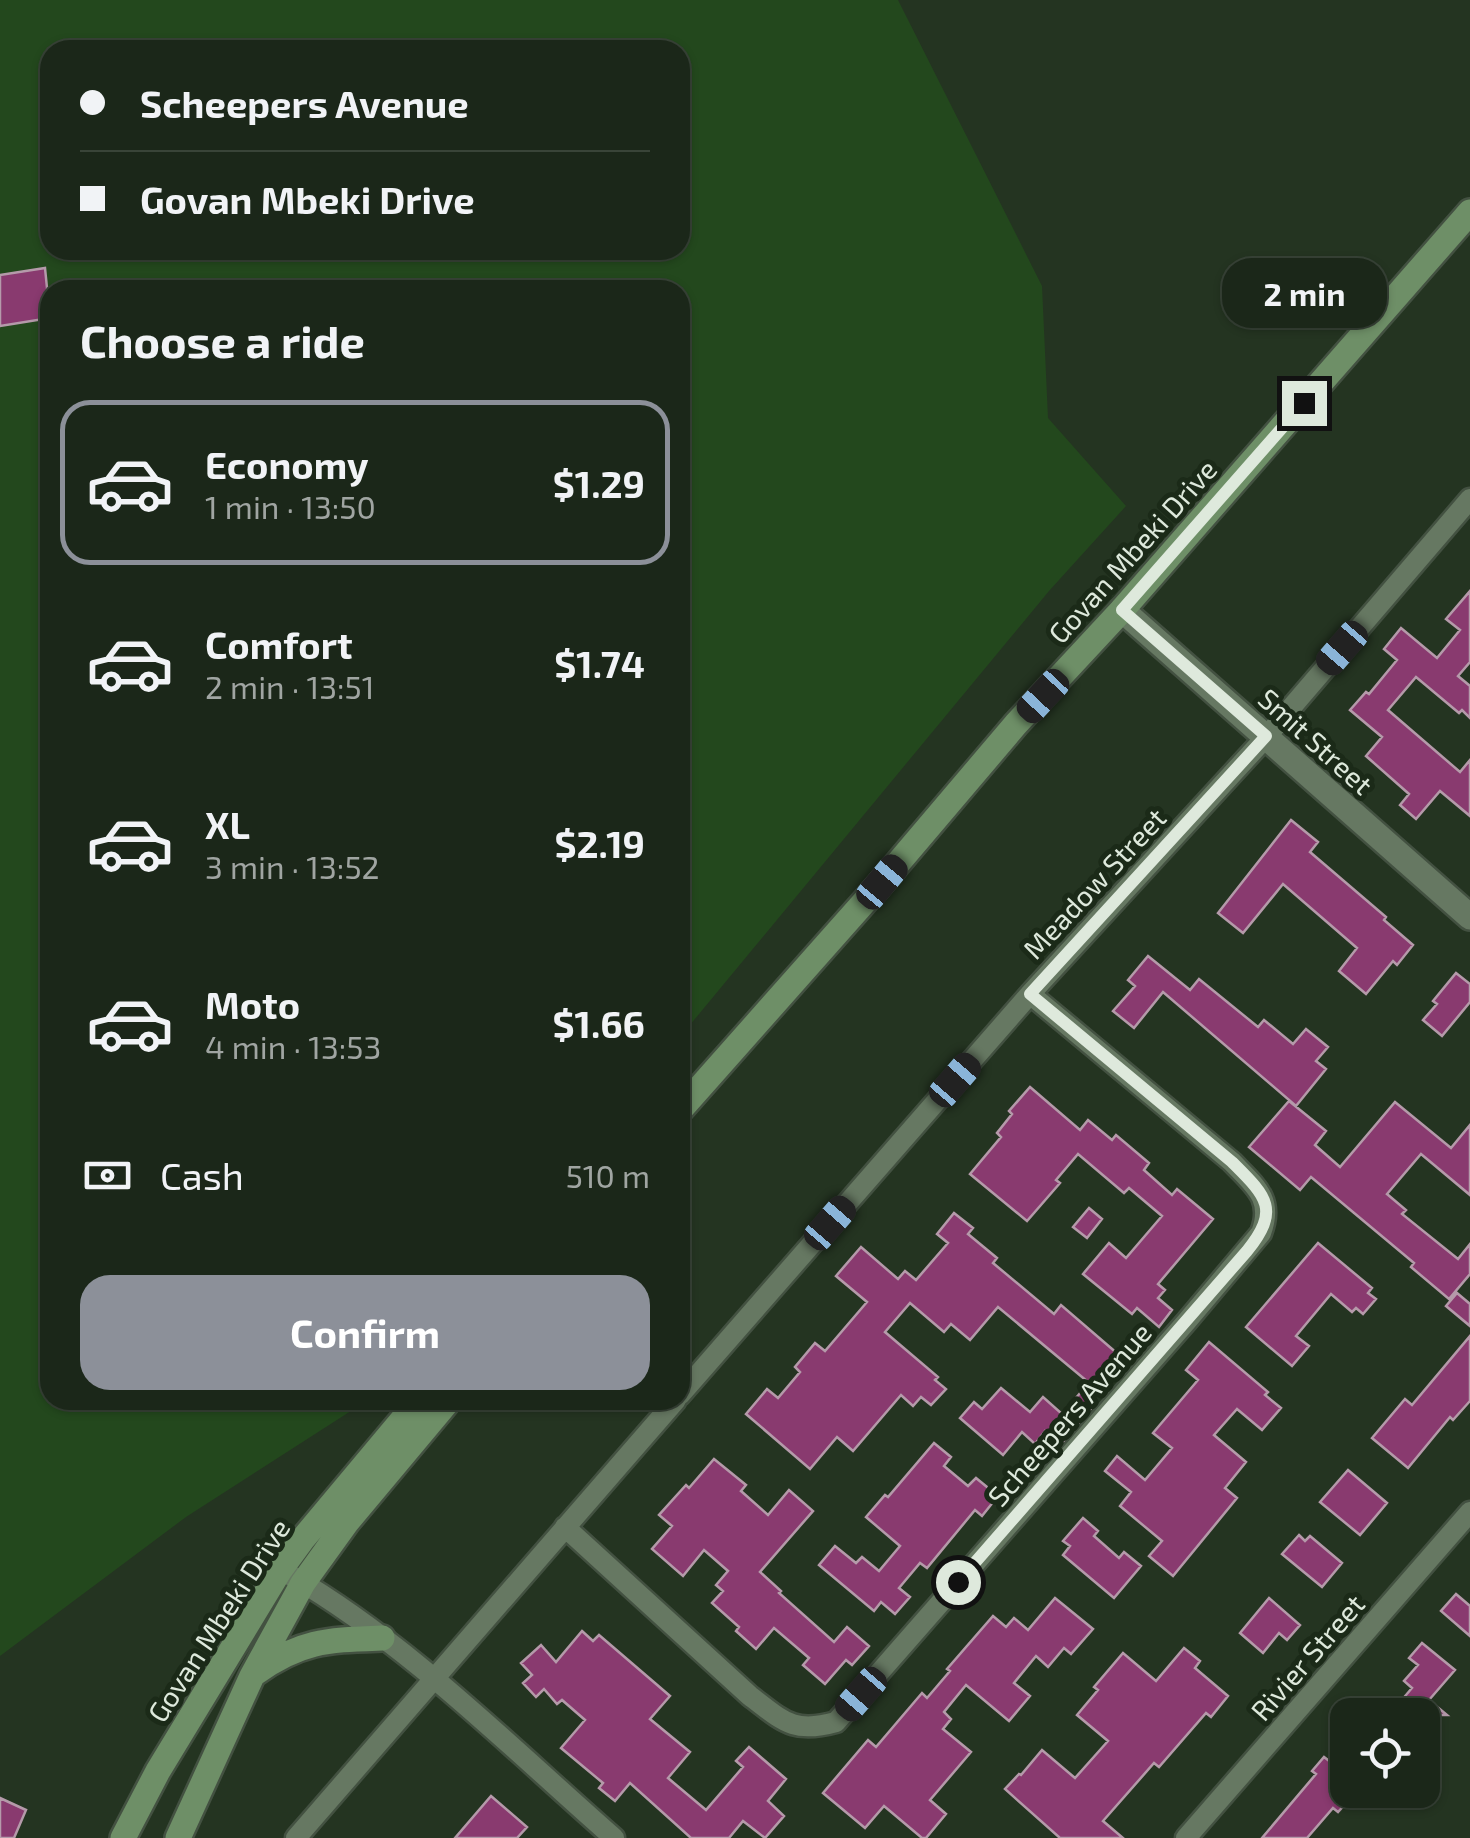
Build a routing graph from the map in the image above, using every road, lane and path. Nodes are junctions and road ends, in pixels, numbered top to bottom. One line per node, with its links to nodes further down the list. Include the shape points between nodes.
1 (1470, 212): 3 (main road, Govan Mbeki Drive)
2 (1470, 499): 4 (street, Meadow Street)
3 (1122, 610): 4 (street, Smit Street); 7 (main road, Govan Mbeki Drive)
4 (1266, 736): 5 (street, Smit Street); 6 (street, Meadow Street)
5 (1470, 918)
6 (1030, 994): 8 (street, Meadow Street); 13 (street, Scheepers Avenue, via 1232,1162 1267,1205 1262,1233 1187,1322 836,1722 803,1728 770,1711)
7 (690, 1099)
8 (690, 1384)
9 (411, 1410): 14 (main road, Govan Mbeki Drive)
10 (441, 1410): 15 (main road, Govan Mbeki Drive)
11 (667, 1410): 13 (street, Meadow Street)
12 (1470, 1512): 23 (street, Rivier Street)
13 (565, 1527): 18 (street, Meadow Street)
14 (280, 1570): 15 (street); 19 (main road, Govan Mbeki Drive)
15 (303, 1583): 16 (street); 17 (main road, Govan Mbeki Drive)
16 (382, 1638): 17 (main road, via 320,1642); 18 (street)
17 (252, 1676): 20 (main road, Govan Mbeki Drive)
18 (432, 1678): 21 (street, Meadow Street); 22 (street)
19 (123, 1838)
20 (178, 1838)
21 (296, 1838)
22 (614, 1838)
23 (1186, 1838)

